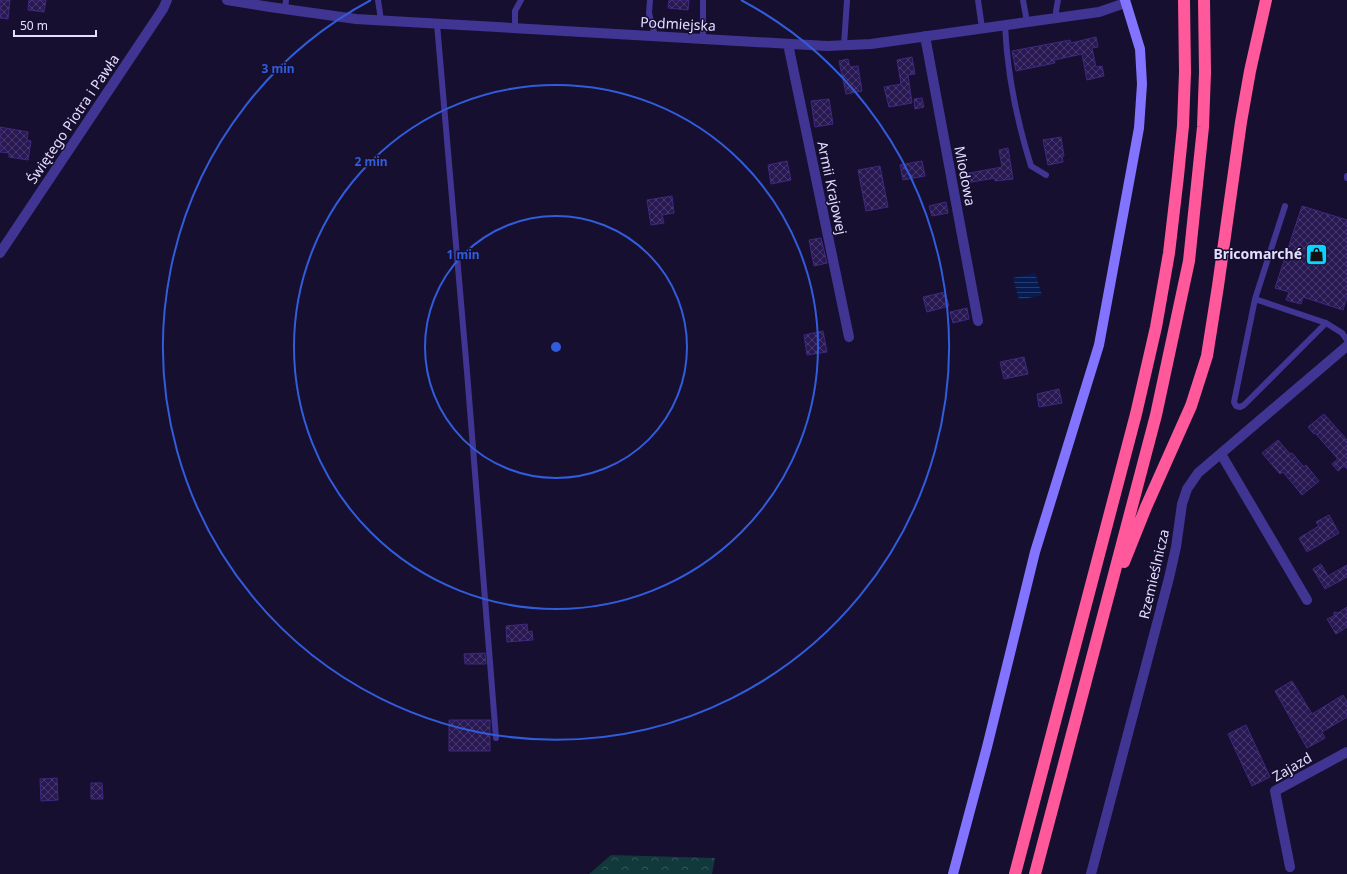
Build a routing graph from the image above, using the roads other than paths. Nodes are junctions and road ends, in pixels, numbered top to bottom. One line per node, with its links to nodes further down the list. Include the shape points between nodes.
1 (168, 0): 30 (street, Świętego Piotra i Pawła)
2 (227, 0): 15 (street, Podmiejska)
3 (378, 0): 17 (lane)
4 (520, 0): 21 (lane, via 515,11)
5 (650, 0): 23 (lane, via 649,13)
6 (703, 0): 25 (lane)
7 (847, 0): 27 (lane)
8 (978, 0): 22 (lane)
9 (1023, 0): 18 (lane)
10 (1058, 0): 16 (lane)
11 (1184, 0): 44 (highway, via 1185,72 1182,134 1169,253 1156,327 1136,414)
12 (1204, 0): 38 (highway, via 1203,127 1189,261 1156,415)
13 (1267, 1): 38 (highway, via 1241,122 1207,356 1191,406)
14 (1125, 2): 16 (street, Podmiejska, via 1099,12); 43 (street, via 1140,49 1142,84 1139,128 1099,345 1034,552)
15 (286, 5): 17 (street, Podmiejska, via 356,19)
16 (1057, 18): 18 (street, Podmiejska)
17 (381, 20): 19 (street, Podmiejska)
18 (1027, 22): 20 (street, Podmiejska)
19 (437, 24): 21 (street, Podmiejska); 40 (lane)
20 (1005, 25): 22 (street, Podmiejska); 28 (lane, via 1006,52 1023,139 1031,166)
21 (515, 28): 23 (street, Podmiejska)
22 (982, 28): 24 (street, Podmiejska)
23 (654, 36): 25 (street, Podmiejska)
24 (925, 36): 27 (street, Podmiejska); 32 (street, Miodowa)
25 (703, 39): 26 (street, Podmiejska)
26 (788, 44): 27 (street, Podmiejska); 34 (street, Armii Krajowej)
27 (844, 45)
28 (1046, 174)
29 (1285, 206): 31 (lane)
30 (0, 253)
31 (1255, 299): 33 (lane); 33 (lane, via 1234,402 1236,406 1244,405)
32 (978, 321)
33 (1326, 324): 35 (lane, via 1342,333)
34 (849, 337)
35 (1347, 340)
36 (1347, 346): 37 (street, Rzemieślnicza)
37 (1221, 454): 39 (street); 46 (street, Rzemieślnicza, via 1198,473 1187,489 1182,504 1169,578)
38 (1109, 598): 45 (highway)
39 (1308, 600)
40 (496, 738)
41 (1347, 752): 42 (street, Zajazd, via 1274,791)
42 (1289, 870)
43 (953, 874)
44 (1015, 874)
45 (1035, 874)
46 (1091, 874)

